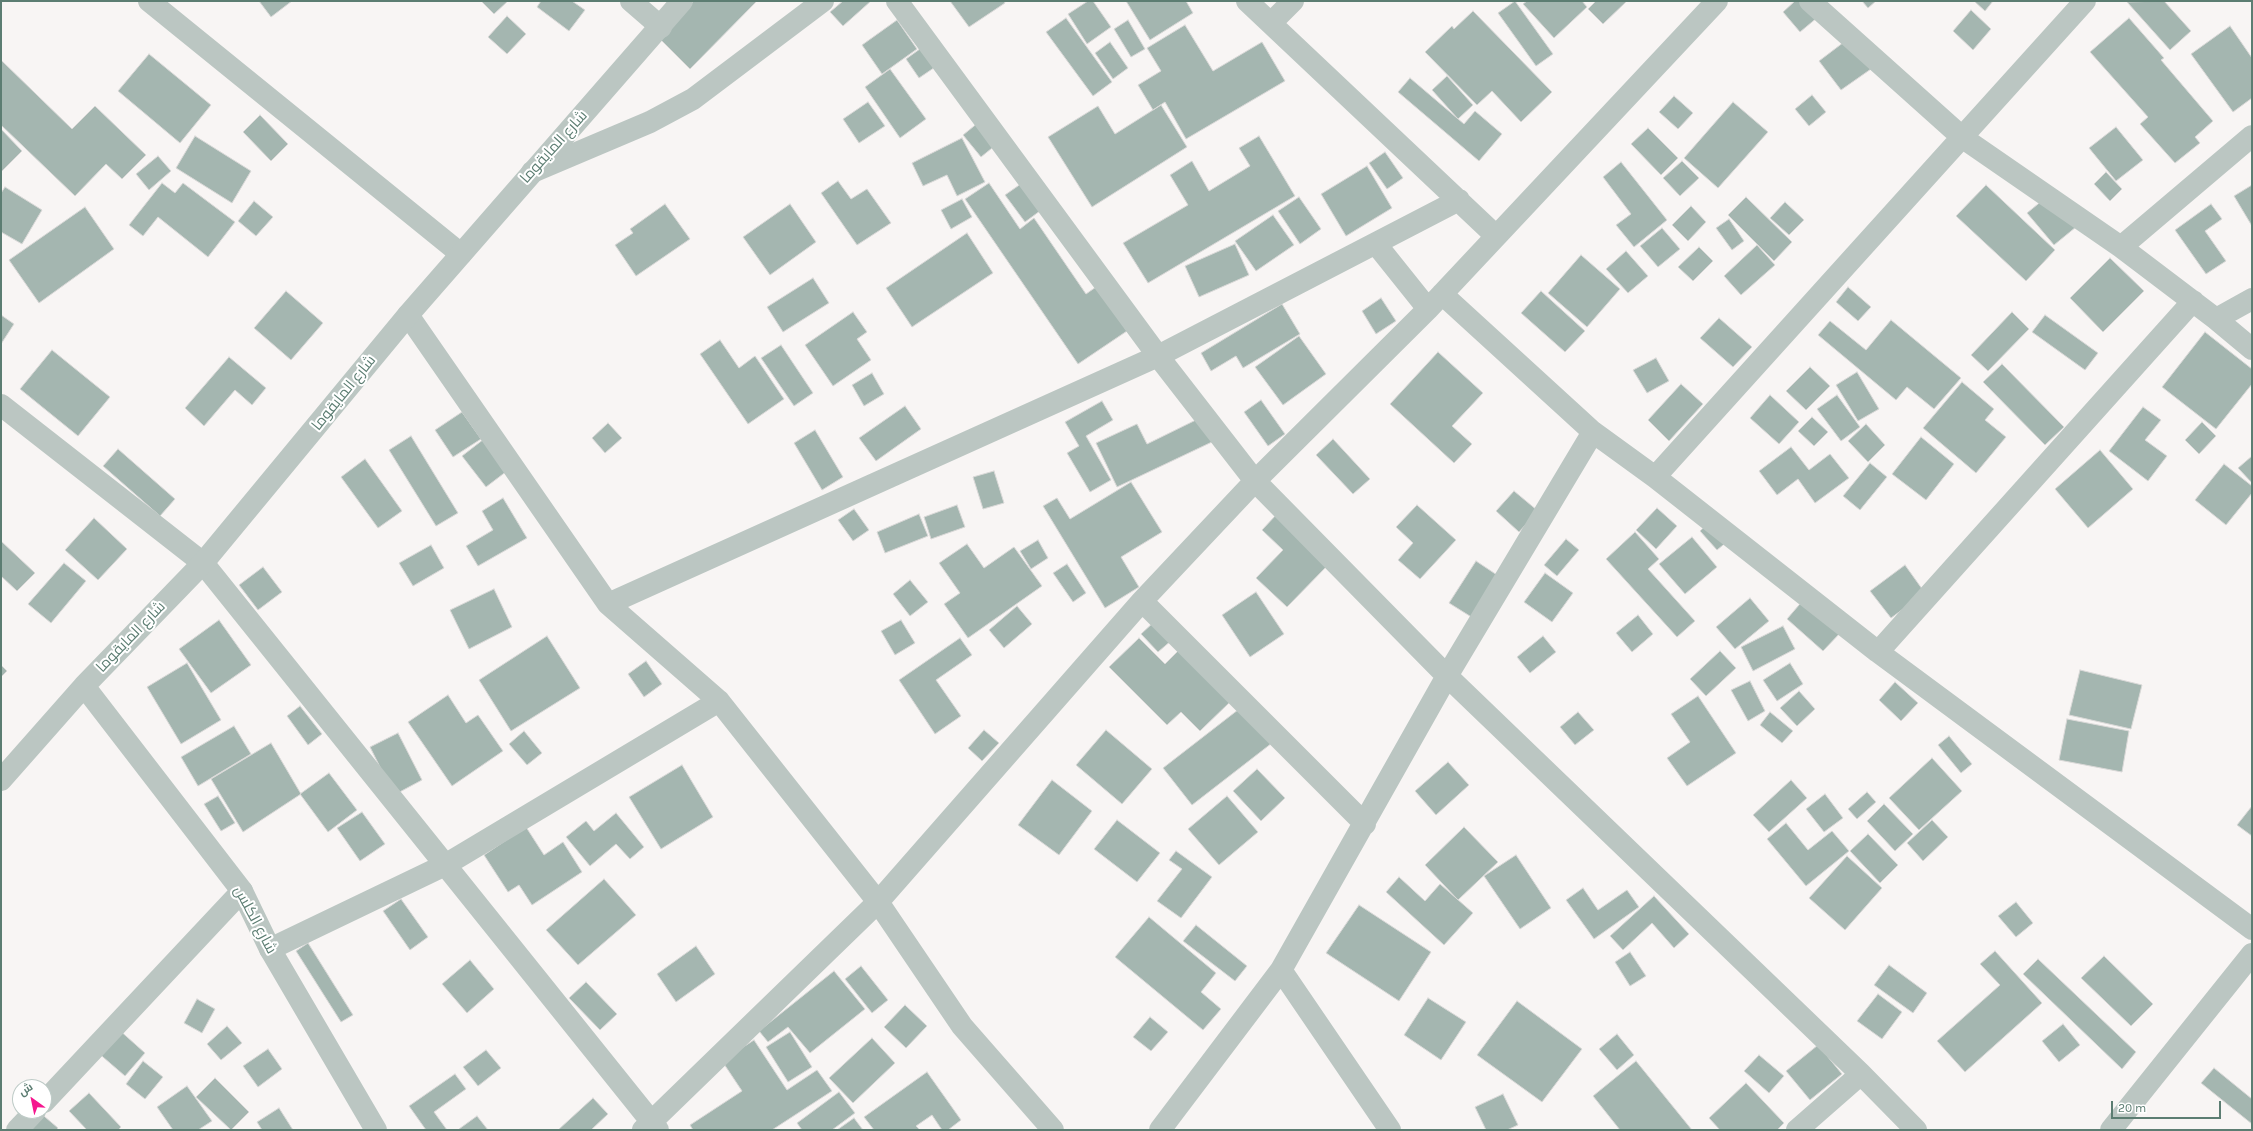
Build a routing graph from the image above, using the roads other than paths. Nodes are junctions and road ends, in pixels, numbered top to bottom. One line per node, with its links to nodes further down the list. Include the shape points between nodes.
1 (149, 1): 20 (street)
2 (631, 1): 12 (street)
3 (682, 1): 12 (street, شارع المايقوما)
4 (822, 1): 15 (street, via 692,99 635,128)
5 (897, 1): 27 (street)
6 (1247, 1): 11 (street)
7 (1293, 1): 11 (street)
8 (1717, 1): 17 (street)
9 (1810, 1): 14 (street)
10 (2085, 1): 14 (street)
11 (1271, 23): 16 (street)
12 (661, 27): 15 (street, شارع المايقوما)
13 (2252, 136): 19 (street)
14 (1963, 138): 19 (street); 30 (street)
15 (532, 172): 20 (street, شارع المايقوما)
16 (1459, 200): 17 (street); 18 (street)
17 (1496, 236): 23 (street)
18 (1376, 244): 23 (street); 27 (street)
19 (2121, 247): 22 (street)
20 (461, 254): 24 (street, شارع المايقوما)
21 (2252, 299): 25 (street)
22 (2193, 301): 25 (street); 35 (street)
23 (1435, 302): 29 (street); 31 (street)
24 (408, 314): 32 (street, شارع المايقوما); 34 (street)
25 (2216, 319): 26 (street)
26 (2252, 349)
27 (1158, 356): 31 (street); 34 (street)
28 (1, 405): 32 (street)
29 (1594, 432): 30 (street); 36 (street)
30 (1655, 477): 35 (street)
31 (1254, 481): 33 (street); 36 (street)
32 (203, 563): 37 (street, شارع المايقوما); 41 (street)
33 (1142, 601): 40 (street); 43 (street)
34 (608, 604): 38 (street)
35 (1878, 652): 44 (street)
36 (1447, 676): 40 (street); 48 (street)
37 (84, 686): 39 (street, شارع المايقوما); 42 (street, شارع الكلس)
38 (719, 701): 41 (street); 43 (street)
39 (1, 780)
40 (1365, 824): 47 (street)
41 (445, 864): 45 (street); 51 (street)
42 (242, 891): 45 (street, شارع الكلس); 49 (street)
43 (878, 902): 51 (street); 54 (street, via 962,1026)
44 (2252, 929)
45 (270, 949): 53 (street, شارع الكلس)
46 (2252, 954): 59 (street)
47 (1282, 970): 55 (street); 56 (street)
48 (1861, 1074): 57 (street); 58 (street)
49 (52, 1093)
50 (28, 1119): 52 (street)
51 (651, 1127)
52 (18, 1130)
53 (376, 1130)
54 (1053, 1130)
55 (1160, 1130)
56 (1390, 1130)
57 (1797, 1130)
58 (1916, 1130)
59 (2111, 1130)

